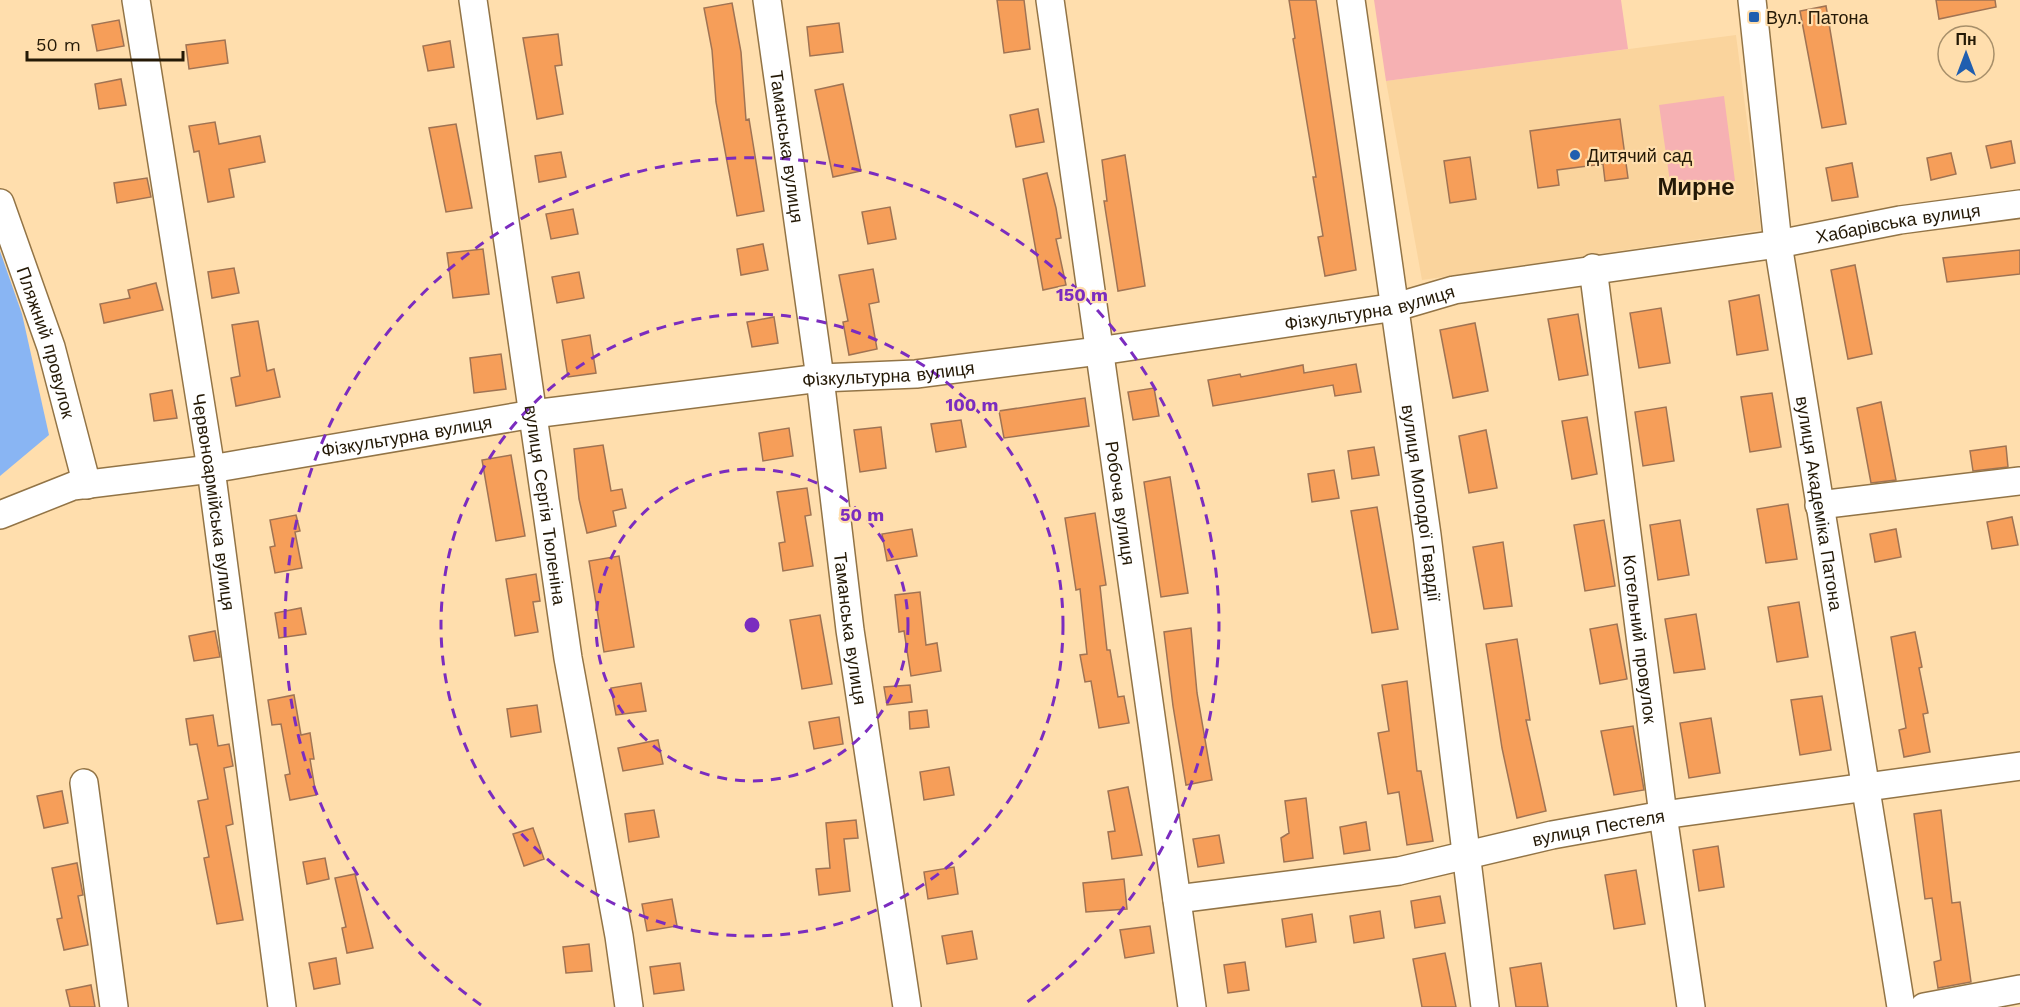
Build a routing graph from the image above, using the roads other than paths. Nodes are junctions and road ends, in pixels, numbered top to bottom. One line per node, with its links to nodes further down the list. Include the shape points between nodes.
1 (136, 0): 15 (street, Червоноармійська вулиця)
2 (472, 0): 14 (street, вулиця Сергія Тюленіна)
3 (767, 0): 13 (street, Таманська вулиця)
4 (1050, 0): 12 (street, Робоча вулиця)
5 (1351, 0): 11 (street, вулиця Молодої Гвардії)
6 (1752, 0): 9 (street, вулиця Академіка Патона)
7 (0, 203): 17 (street, Пляжний провулок, via 51,347)
8 (2020, 204): 9 (street, Хабарівська вулиця, via 1900,220)
9 (1778, 244): 10 (street, Фізкультурна вулиця); 18 (street, вулиця Академіка Патона)
10 (1593, 268): 11 (street, Фізкультурна вулиця, via 1454,290); 23 (street, Котельний провулок)
11 (1396, 307): 12 (street, Фізкультурна вулиця); 24 (street, вулиця Молодої Гвардії)
12 (1099, 351): 13 (street, Фізкультурна вулиця, via 916,374); 25 (street, Робоча вулиця)
13 (820, 378): 14 (street, Фізкультурна вулиця); 30 (street, Таманська вулиця, via 850,630)
14 (533, 414): 15 (street, Фізкультурна вулиця); 29 (street, вулиця Сергія Тюленіна, via 568,658)
15 (211, 469): 17 (street, Фізкультурна вулиця); 28 (street, Червоноармійська вулиця)
16 (2020, 481): 18 (street)
17 (87, 485): 19 (street, Фізкультурна вулиця, via 73,486)
18 (1819, 505): 22 (street, вулиця Академіка Патона)
19 (0, 515)
20 (2020, 766): 22 (street, вулиця Пестеля)
21 (84, 783): 27 (street)
22 (1864, 788): 23 (street, вулиця Пестеля); 34 (street, вулиця Академіка Патона)
23 (1663, 815): 24 (street, вулиця Пестеля); 33 (street, Котельний провулок)
24 (1465, 856): 25 (street, вулиця Пестеля, via 1399,871); 32 (street, вулиця Молодої Гвардії)
25 (1177, 898): 31 (street, Робоча вулиця)
26 (2020, 989): 35 (street)
27 (114, 1007)
28 (282, 1007)
29 (629, 1007)
30 (907, 1007)
31 (1191, 1007)
32 (1485, 1007)
33 (1691, 1007)
34 (1901, 1007)
35 (1924, 1007)

